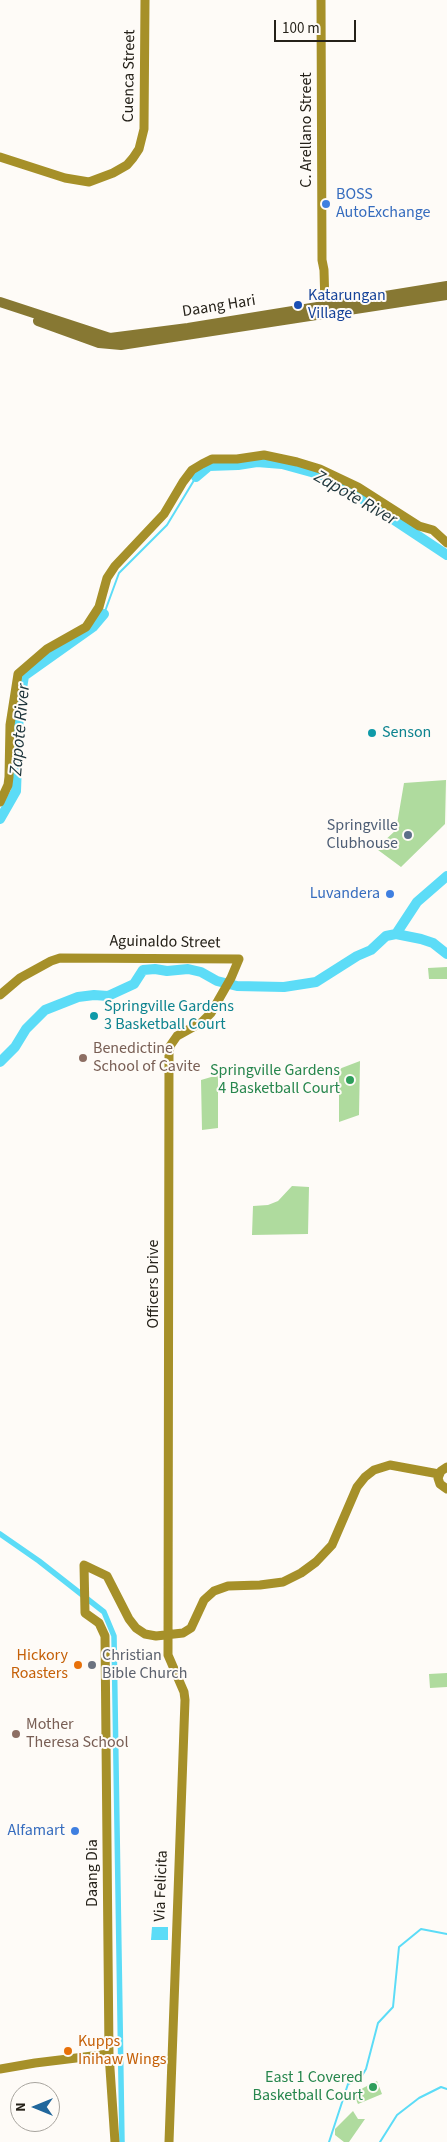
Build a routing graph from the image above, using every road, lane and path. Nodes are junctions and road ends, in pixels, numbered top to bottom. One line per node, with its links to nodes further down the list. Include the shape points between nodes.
1 (146, 0): 3 (street, Cuenca Street, via 144,129 139,149 127,165 89,182 65,178)
2 (322, 0): 7 (street, C. Arellano Street)
3 (0, 157)
4 (447, 286): 7 (main road, Daang Hari)
5 (447, 295): 8 (main road, Daang Hari, via 121,345 99,343)
6 (0, 302): 7 (main road, Daang Hari, via 110,338)
7 (322, 306)
8 (0, 309)
9 (447, 544): 10 (street, via 433,530 419,526 358,487 305,464 264,455 212,459 202,464 192,470 164,514 115,566 99,607 86,627 47,649 18,674 10,725 8,785)
10 (0, 802)
11 (239, 959): 12 (street, Aguinaldo Street, via 68,957 51,960 20,978); 16 (street, Officers Drive, via 207,1018 177,1036 169,1054)
12 (0, 996)
13 (447, 1467): 14 (street)
14 (439, 1474): 15 (street, via 440,1484); 16 (street, via 390,1466 374,1470 357,1487 332,1545 316,1562 283,1582 228,1586 214,1591 204,1600 191,1628)
15 (447, 1489)
16 (168, 1635): 17 (street, Daang Dia, via 150,1635 136,1628 107,1576 84,1565 85,1608 99,1623 105,1636); 20 (street, Via Felicita, via 169,1660 185,1700)
17 (110, 2054): 18 (street); 19 (street, Daang Dia)
18 (0, 2069)
19 (115, 2142)
20 (168, 2142)

